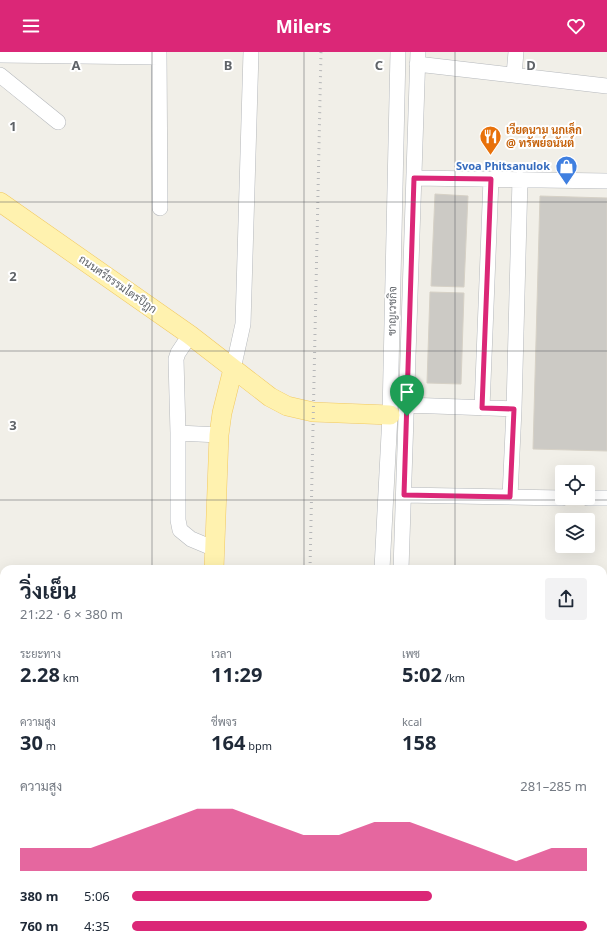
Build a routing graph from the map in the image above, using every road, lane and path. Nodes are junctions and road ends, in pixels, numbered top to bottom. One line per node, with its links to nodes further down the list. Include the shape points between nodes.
1 (251, 52): 18 (street, via 242,324)
2 (398, 52): 21 (street, ชาญเวชกิจ)
3 (516, 52): 8 (street)
4 (159, 54): 5 (street); 16 (street)
5 (0, 55)
6 (418, 58): 8 (street); 11 (street)
7 (0, 75): 10 (street)
8 (514, 75): 9 (street)
9 (607, 86)
10 (58, 122)
11 (414, 178): 12 (street); 21 (street)
12 (491, 179): 13 (street); 19 (street)
13 (520, 179): 14 (street); 20 (street)
14 (607, 182)
15 (0, 202): 17 (main road, ถนนศรีธรรมไตรปิฎก)
16 (160, 208)
17 (190, 335): 18 (main road, ถนนศรีธรรมไตรปิฎก); 22 (street, via 176,359)
18 (233, 369): 21 (main road, ถนนศรีธรรมไตรปิฎก, via 270,397 287,406 313,412); 23 (main road)
19 (482, 408): 20 (street); 21 (street)
20 (514, 409): 25 (street)
21 (401, 412): 24 (street); 31 (street, ชาญเวชกิจ)
22 (178, 433): 23 (street); 29 (street, via 180,530 191,539)
23 (218, 435): 29 (main road)
24 (404, 495): 25 (street); 32 (street)
25 (510, 497): 26 (street)
26 (555, 498)
27 (595, 498): 28 (street)
28 (607, 498)
29 (214, 549): 30 (main road)
30 (214, 565)
31 (382, 565)
32 (401, 565)

